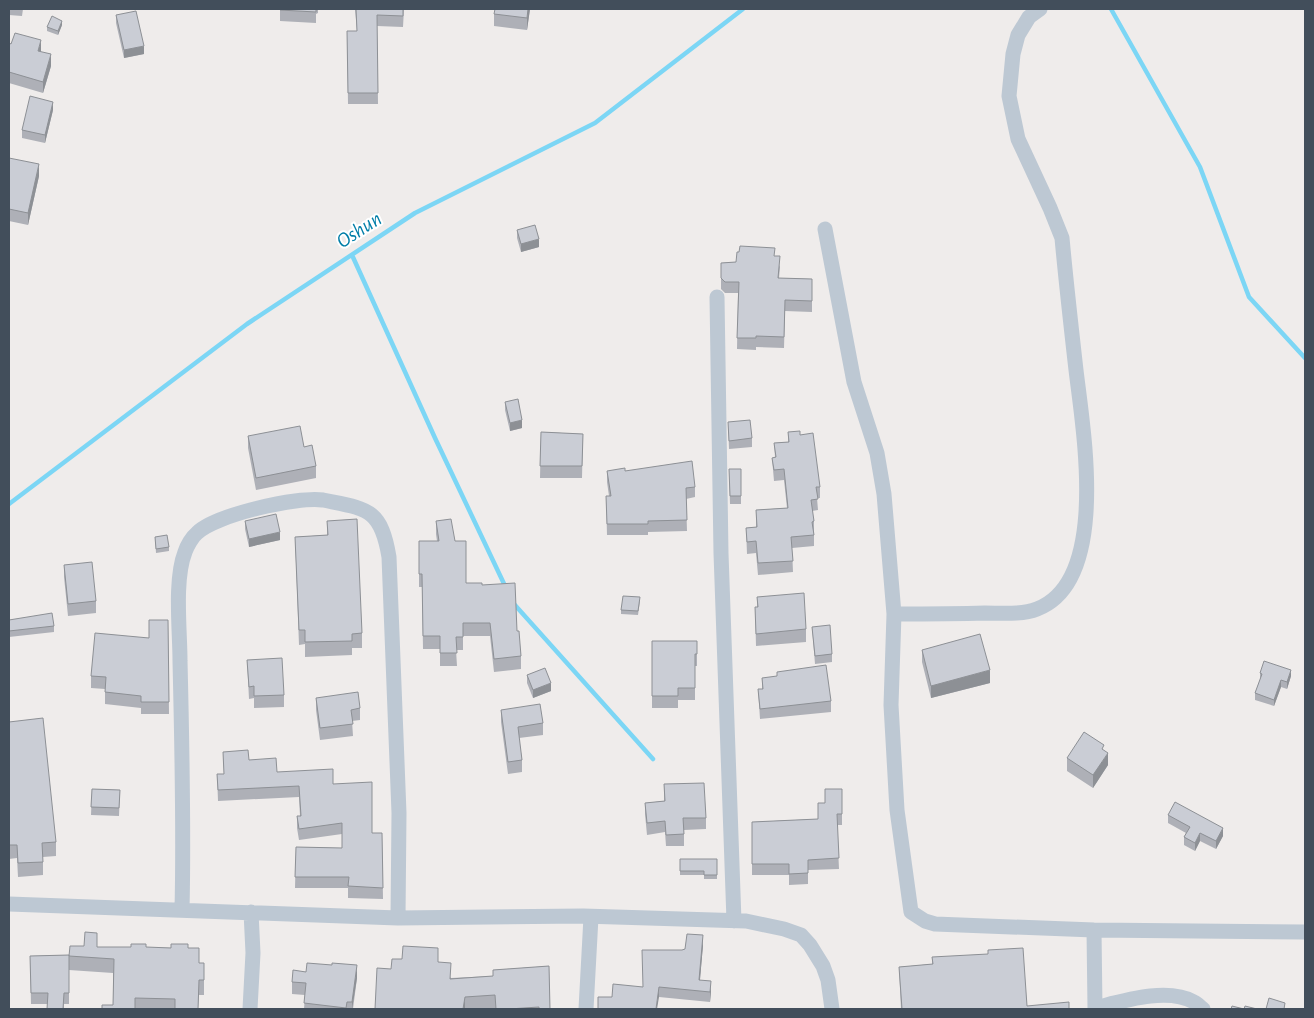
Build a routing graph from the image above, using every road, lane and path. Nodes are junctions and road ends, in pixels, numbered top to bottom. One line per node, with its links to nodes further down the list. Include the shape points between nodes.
1 (1040, 9): 4 (street, via 1029,17 1018,35 1009,96 1018,139 1062,238 1087,462 1087,511 1080,554 1066,585 1052,602 1036,610)
2 (826, 229): 4 (street, via 854,382 877,453 884,494)
3 (717, 296): 10 (street, via 721,563)
4 (894, 614): 11 (street, via 891,705 897,810 911,912 935,924)
5 (9, 904): 6 (street)
6 (182, 910): 7 (street); 9 (street, via 178,601 185,551 196,533 236,513 318,499 354,506 373,515 384,532 389,557 399,813)
7 (251, 912): 9 (street); 13 (street)
8 (591, 917): 9 (street); 10 (street); 14 (street)
9 (398, 918)
10 (734, 921): 15 (street, via 801,935 823,966)
11 (1094, 930): 12 (street); 16 (street)
12 (1305, 932)
13 (250, 1009)
14 (586, 1009)
15 (832, 1009)
16 (1095, 1009): 17 (street, via 1136,998 1173,996 1194,1002)
17 (1203, 1009)

